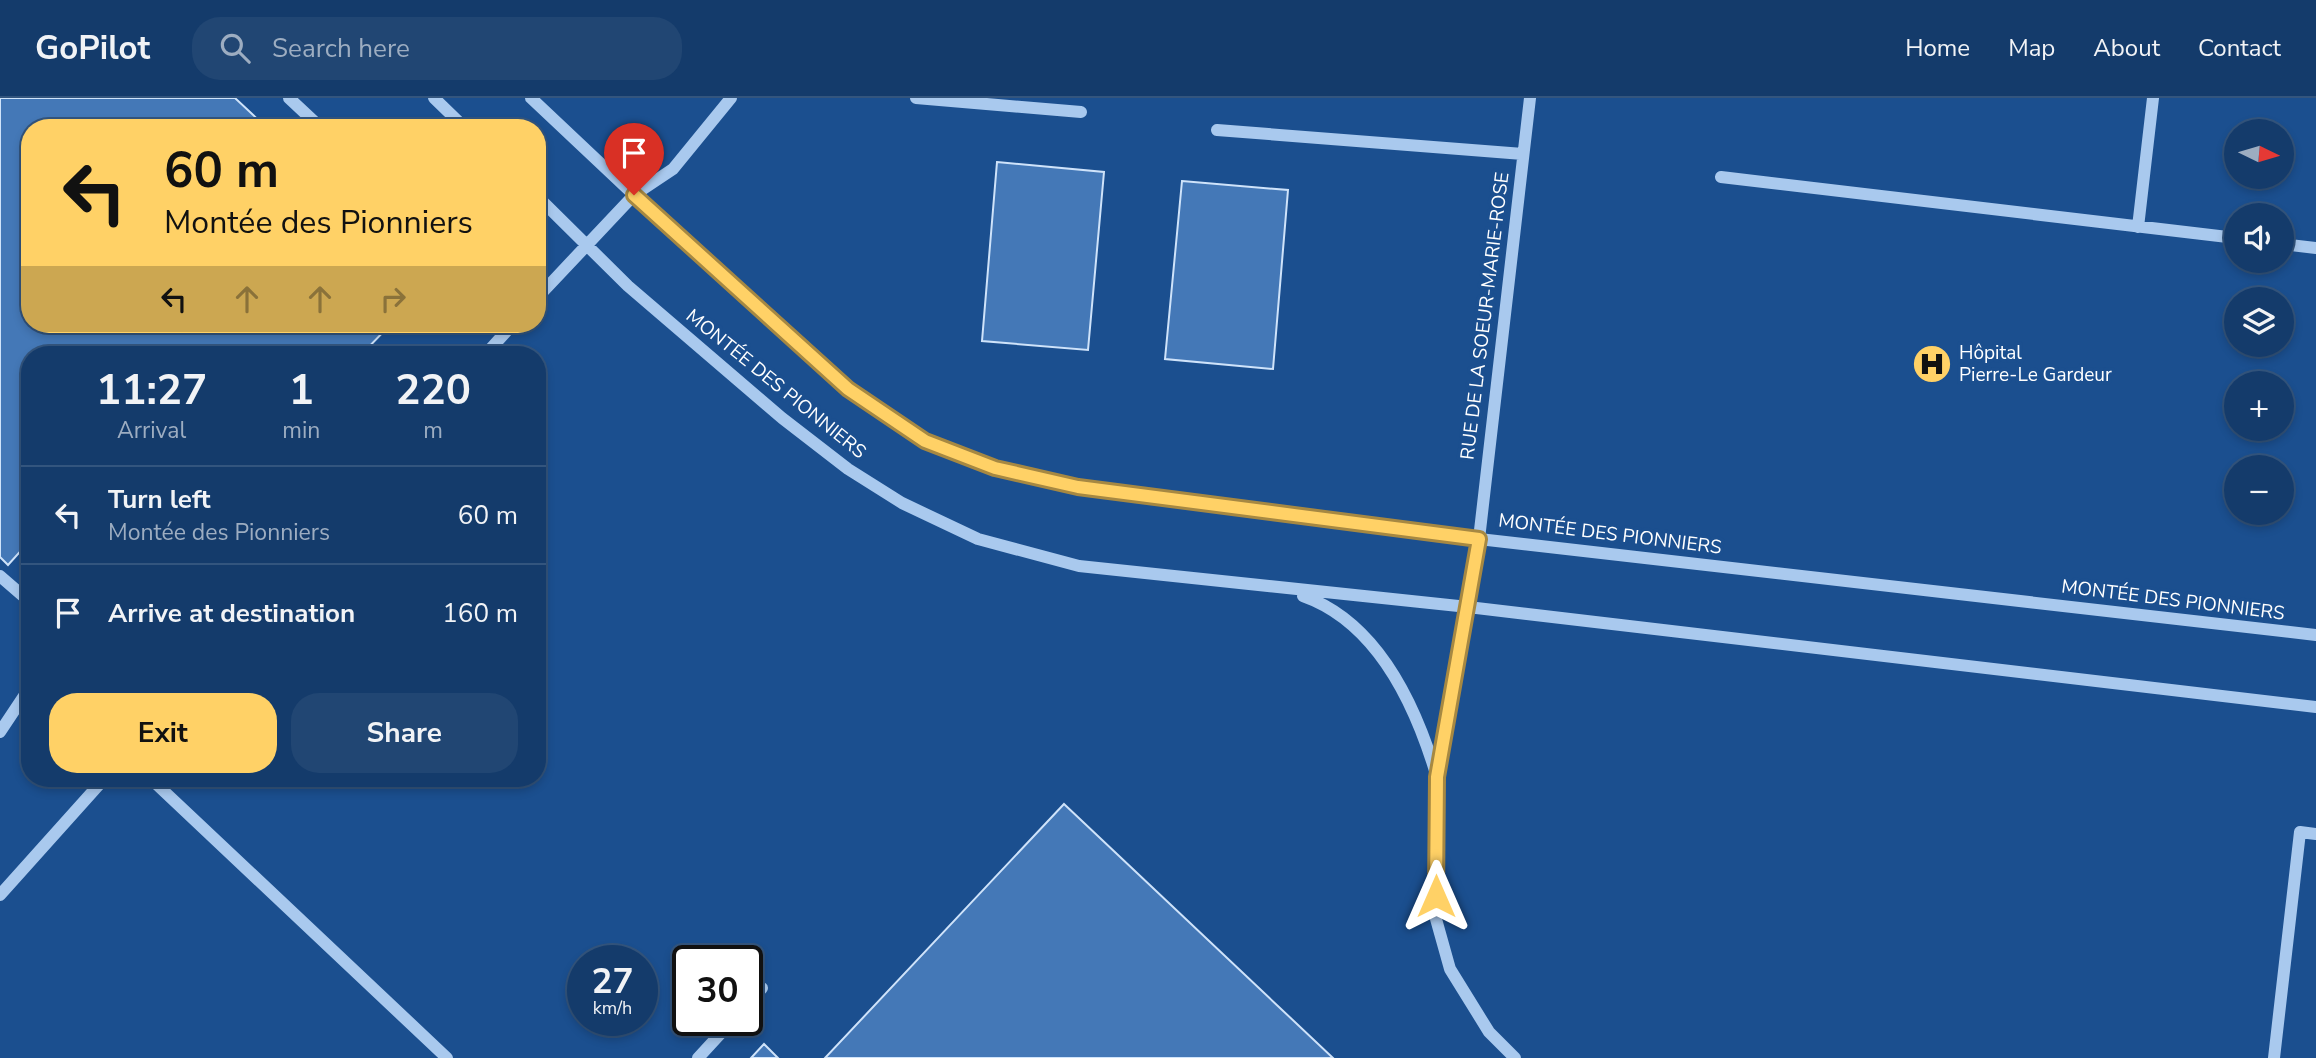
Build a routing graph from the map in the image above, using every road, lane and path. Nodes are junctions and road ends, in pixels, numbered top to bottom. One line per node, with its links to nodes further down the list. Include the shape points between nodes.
1 (289, 98): 9 (street)
2 (434, 98): 10 (street)
3 (531, 98): 14 (street, MONTÉE DES PIONNIERS)
4 (731, 98): 14 (street, via 673,169)
5 (916, 98): 8 (street)
6 (1530, 98): 12 (street, RUE DE LA SOEUR-MARIE-ROSE)
7 (2153, 98): 16 (street)
8 (1082, 112)
9 (311, 119)
10 (456, 119)
11 (1217, 130): 12 (street)
12 (1523, 154): 24 (street, RUE DE LA SOEUR-MARIE-ROSE)
13 (1721, 177): 16 (street)
14 (634, 195): 18 (street); 24 (street, MONTÉE DES PIONNIERS, via 848,389 925,441 995,468 1078,487)
15 (546, 206): 18 (street, MONTÉE DES PIONNIERS)
16 (2138, 227): 17 (street)
17 (2224, 237)
18 (586, 245): 21 (street); 26 (street, MONTÉE DES PIONNIERS, via 782,418 902,503 978,539 1079,566)
19 (2294, 245): 20 (street)
20 (2316, 248)
21 (546, 288)
22 (505, 333): 23 (street)
23 (493, 346)
24 (1479, 539): 28 (street, RUE DE LA SOEUR-MARIE-ROSE); 29 (street, MONTÉE DES PIONNIERS)
25 (0, 576): 27 (street)
26 (1284, 589): 28 (street, MONTÉE DES PIONNIERS); 33 (street, via 1341,616 1374,649 1414,708)
27 (21, 594)
28 (1468, 607): 31 (street, MONTÉE DES PIONNIERS); 33 (street, RUE DE LA SOEUR-MARIE-ROSE)
29 (2316, 635)
30 (21, 701): 32 (street)
31 (2316, 707)
32 (0, 733)
33 (1437, 777): 41 (street, via 1436,919 1450,969 1489,1031)
34 (97, 787): 37 (street)
35 (159, 787): 39 (street)
36 (2316, 834): 42 (street, via 2300,832)
37 (0, 895)
38 (718, 1036): 40 (street)
39 (447, 1058)
40 (698, 1058)
41 (1515, 1058)
42 (2274, 1058)

